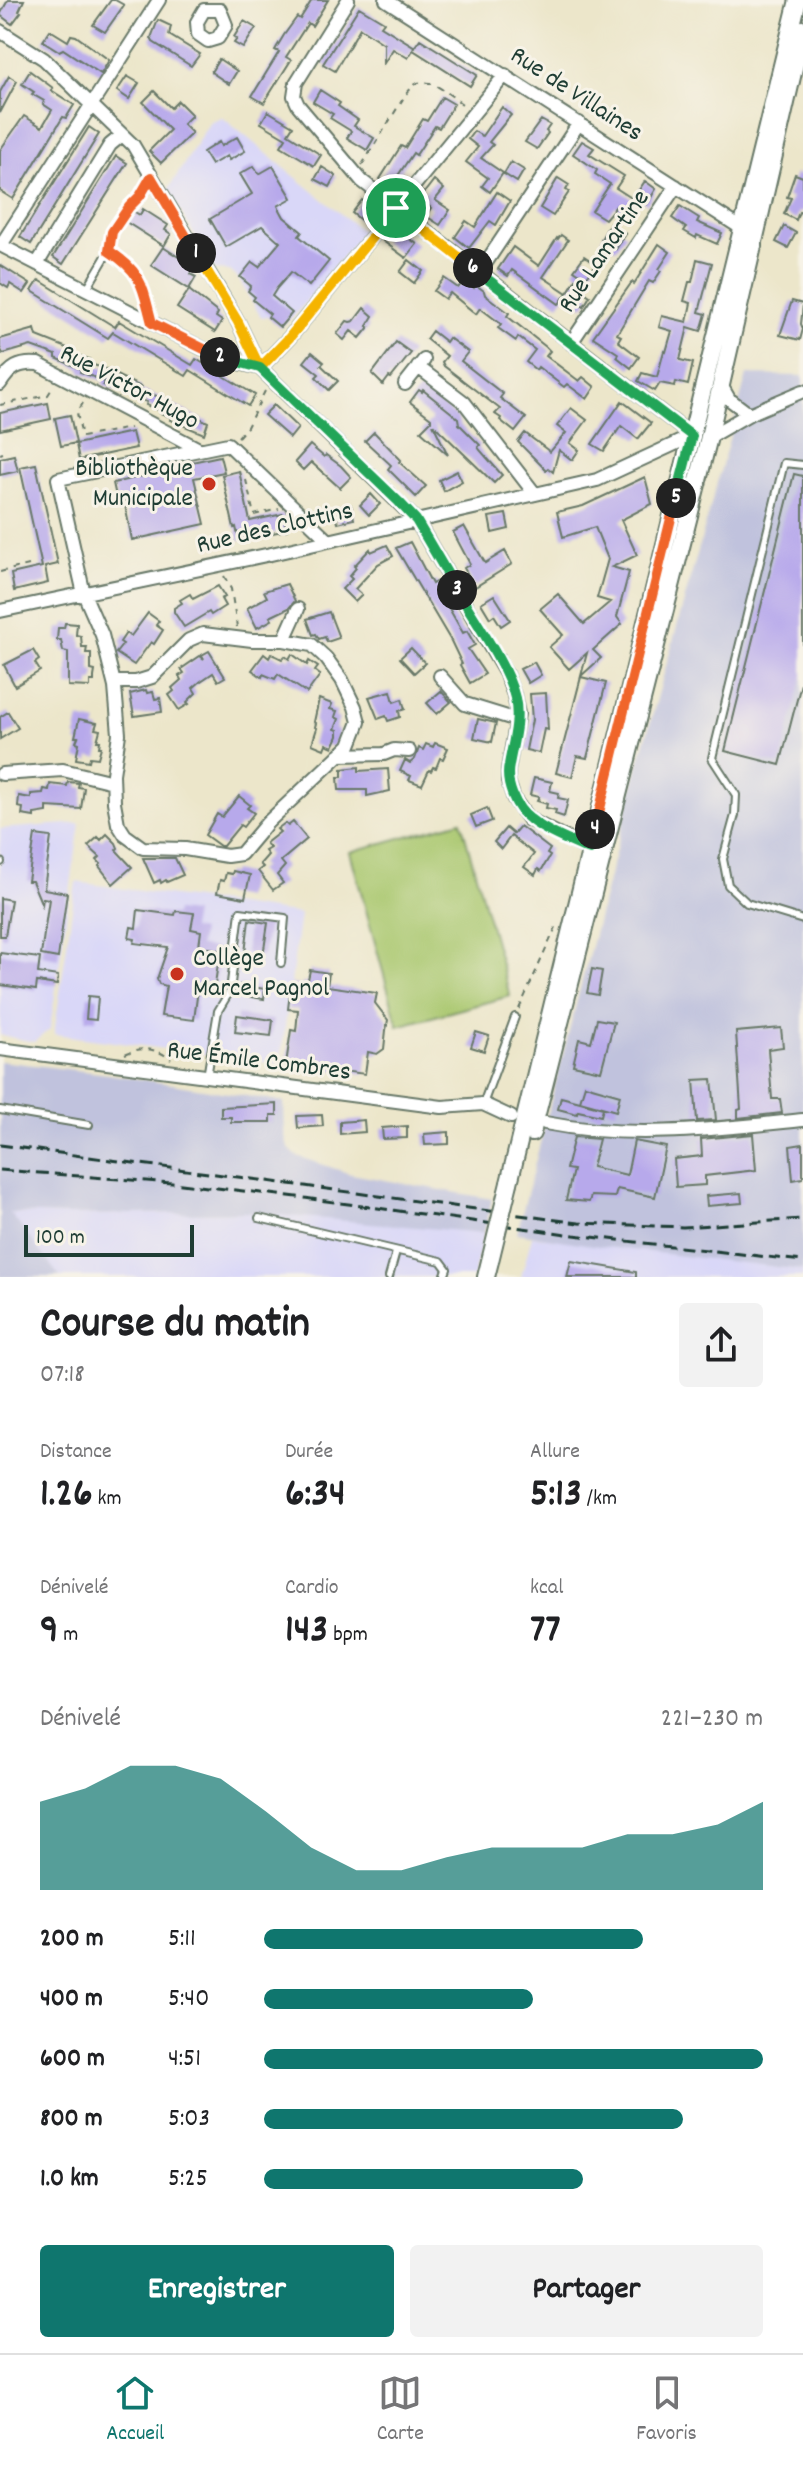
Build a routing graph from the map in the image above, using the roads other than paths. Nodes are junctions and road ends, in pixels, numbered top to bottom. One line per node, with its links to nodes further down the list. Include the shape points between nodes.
1 (159, 0): 8 (street)
2 (348, 0): 12 (street, via 296,83 294,96 356,175)
3 (386, 0): 7 (street, Rue de Villaines)
4 (798, 0): 13 (street)
5 (803, 29): 24 (street)
6 (0, 31): 8 (street, via 44,59)
7 (505, 75): 9 (street, Rue de Villaines); 12 (street)
8 (91, 103): 10 (street); 14 (street)
9 (579, 123): 11 (street, Rue de Villaines); 16 (street)
10 (122, 135): 15 (street, via 110,145); 20 (street, via 133,145 238,322)
11 (676, 186): 13 (street, Rue de Villaines); 19 (street, Rue Lamartine)
12 (396, 208): 16 (street); 20 (street)
13 (741, 228): 21 (street)
14 (1, 245): 15 (street)
15 (37, 264): 17 (street)
16 (479, 273): 19 (street)
17 (86, 290): 18 (street); 18 (lane, via 109,251 139,277)
18 (152, 323): 20 (street, via 223,359)
19 (571, 343): 27 (street)
20 (260, 368): 31 (street)
21 (709, 370): 27 (street); 27 (street)
22 (0, 384): 28 (street, Rue Victor Hugo, via 7,372 25,363 38,364)
23 (405, 384): 30 (street, via 421,363 464,402)
24 (721, 385): 26 (street); 27 (street)
25 (803, 391): 26 (street, Rue des Clottins)
26 (749, 414): 27 (street, Rue des Clottins)
27 (708, 431): 30 (street, Rue des Clottins, via 597,480); 44 (street); 56 (street)
28 (199, 449): 32 (street, via 229,445); 33 (street, via 58,479)
29 (803, 465): 45 (lane, via 784,463 712,758 736,795 723,859 728,885 747,903)
30 (535, 494): 31 (street, Rue des Clottins)
31 (416, 520): 32 (street, Rue des Clottins); 39 (street, via 506,674)
32 (328, 540): 33 (street, Rue des Clottins)
33 (84, 594): 35 (street, Rue des Clottins); 38 (street)
34 (298, 609): 36 (street)
35 (0, 611)
36 (284, 640): 38 (street, via 203,634 189,640 152,677); 41 (street, via 312,645 326,658 355,707 359,722 350,745)
37 (440, 676): 39 (street, via 465,704)
38 (114, 682): 43 (street, via 119,734)
39 (517, 720): 44 (street, via 508,770 514,799 528,819)
40 (409, 751): 41 (street)
41 (339, 755): 43 (street, via 241,854 227,856 143,848 118,824)
42 (2, 774): 43 (street, via 63,770)
43 (113, 782)
44 (590, 850): 56 (street)
45 (803, 920)
46 (281, 963): 49 (lane, via 285,918 240,912 230,991 218,1011)
47 (515, 1017): 50 (lane)
48 (0, 1049): 49 (street, Rue Émile Combres)
49 (207, 1077): 50 (street, Rue Émile Combres, via 442,1107)
50 (483, 1104): 52 (street, Rue Émile Combres)
51 (0, 1110): 55 (lane)
52 (511, 1117)
53 (803, 1120): 54 (street, via 650,1133)
54 (545, 1123)
55 (89, 1125)
56 (514, 1184): 59 (street, bridge)
57 (259, 1218): 58 (lane)
58 (396, 1252): 60 (lane); 61 (lane, via 441,1261 447,1269)
59 (493, 1269)
60 (389, 1277)
61 (444, 1277)

